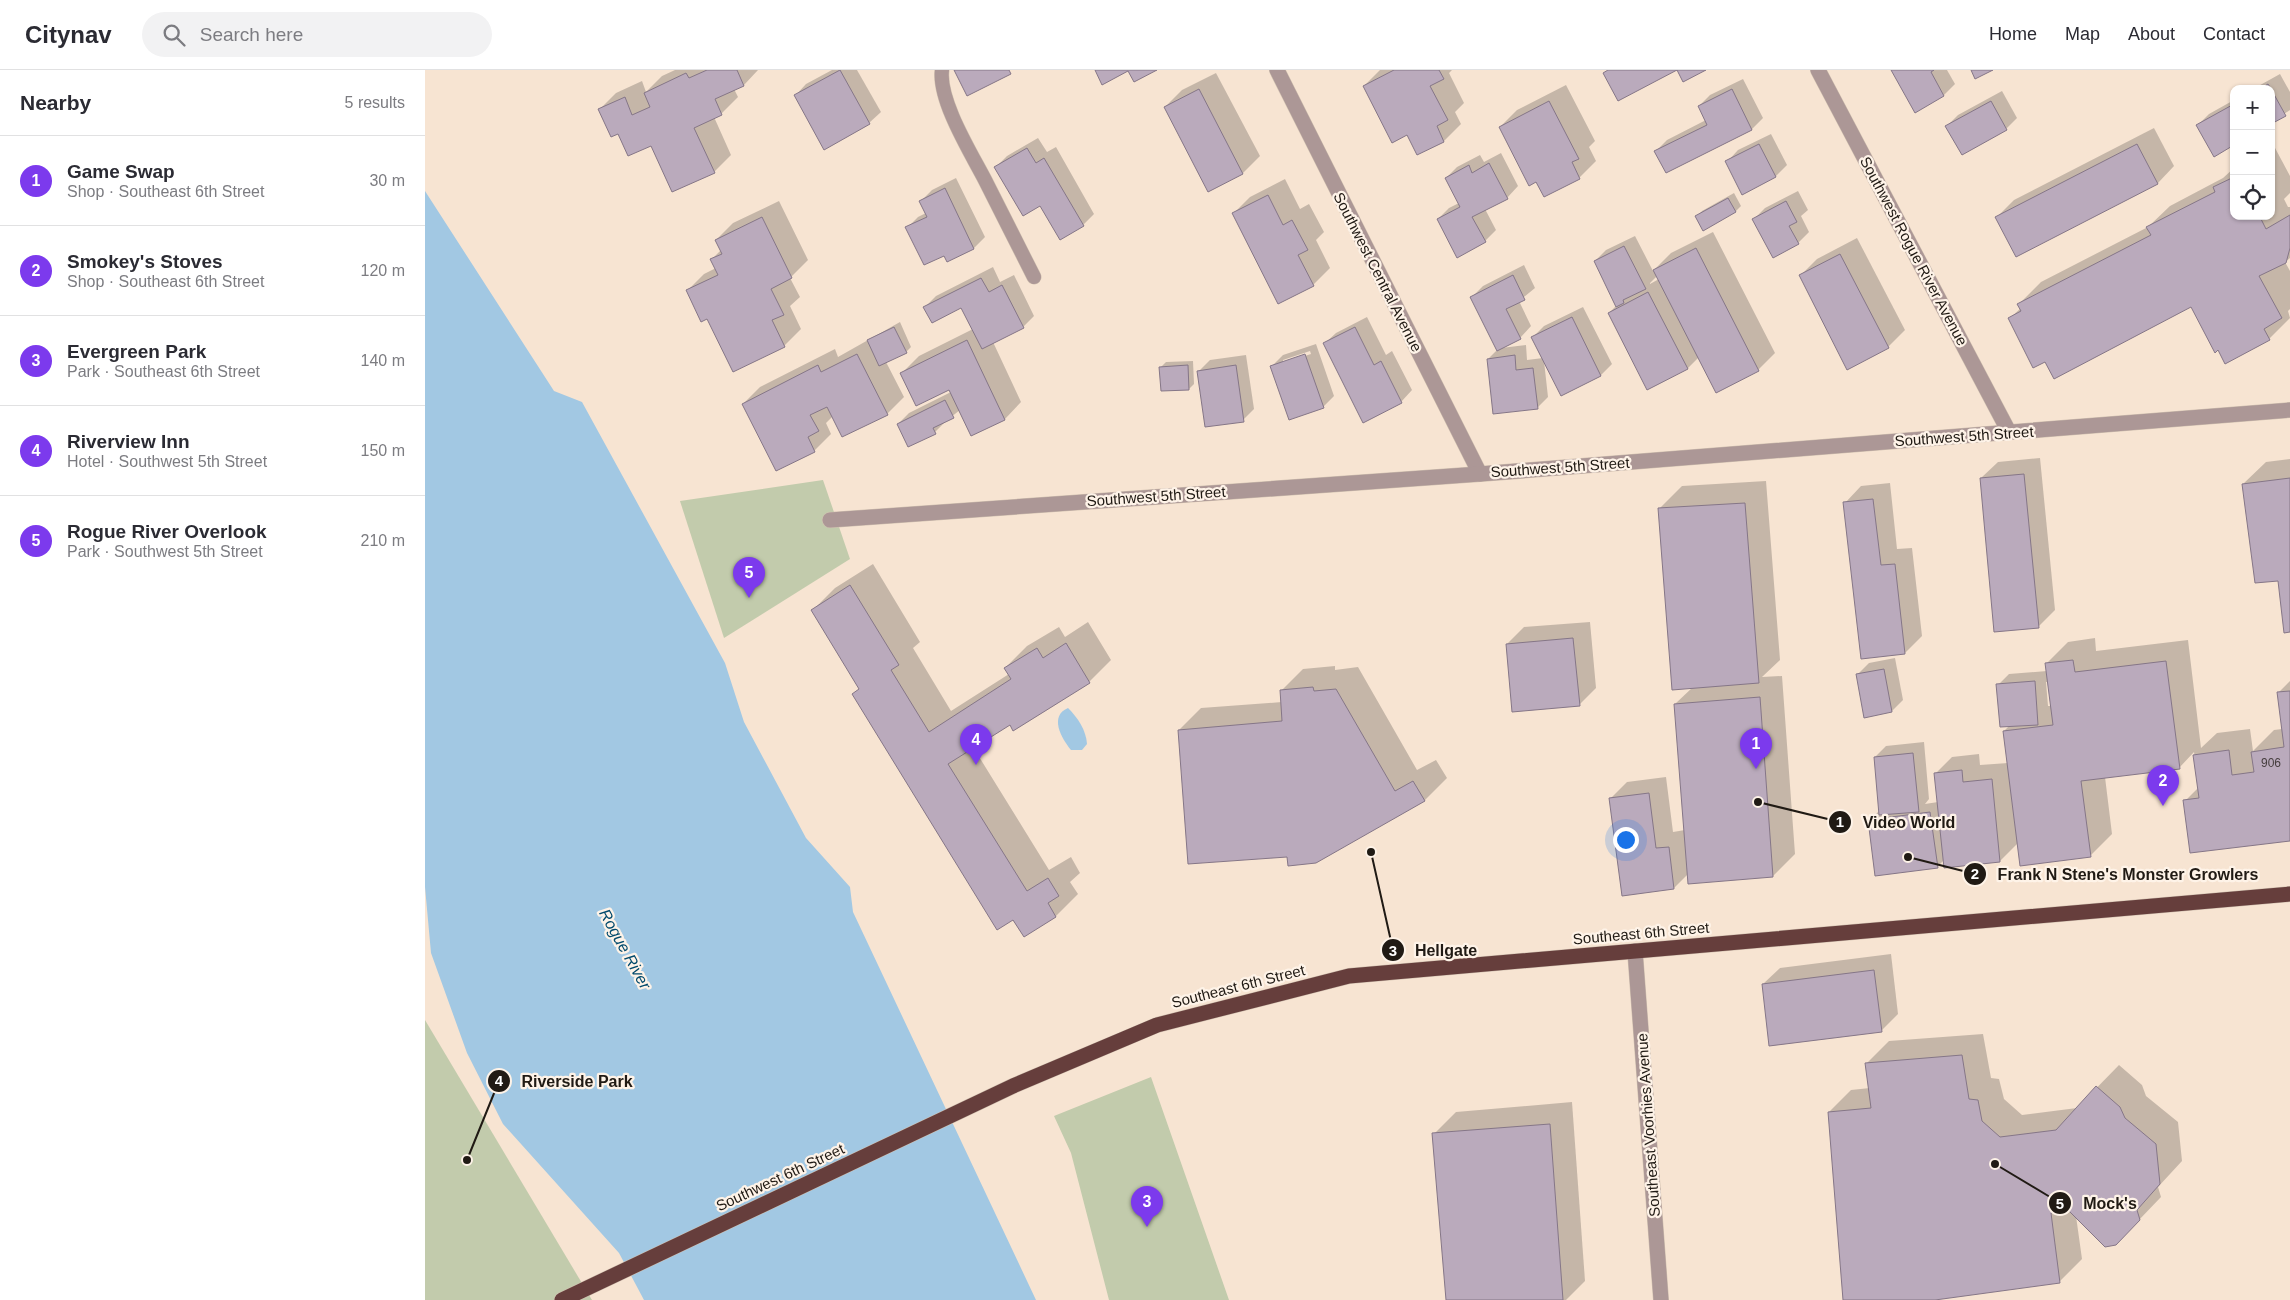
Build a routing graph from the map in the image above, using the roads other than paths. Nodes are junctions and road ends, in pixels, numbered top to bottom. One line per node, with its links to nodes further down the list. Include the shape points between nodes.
1 (942, 70): 4 (lane, via 941,78 963,140)
2 (1277, 70): 7 (street, Southwest Central Avenue)
3 (1818, 70): 6 (street, Southwest Rogue River Avenue)
4 (1034, 277)
5 (2290, 410): 6 (street, Southwest 5th Street)
6 (2009, 432): 7 (street, Southwest 5th Street)
7 (1480, 474): 8 (street, Southwest 5th Street)
8 (829, 520)
9 (2290, 894): 10 (highway, Southeast 6th Street)
10 (1635, 951): 11 (highway, Southeast 6th Street, via 1349,976 1157,1025); 13 (street, Southeast Voorhies Avenue)
11 (1013, 1086): 12 (highway, Southwest 6th Street)
12 (562, 1300)
13 (1661, 1300)

